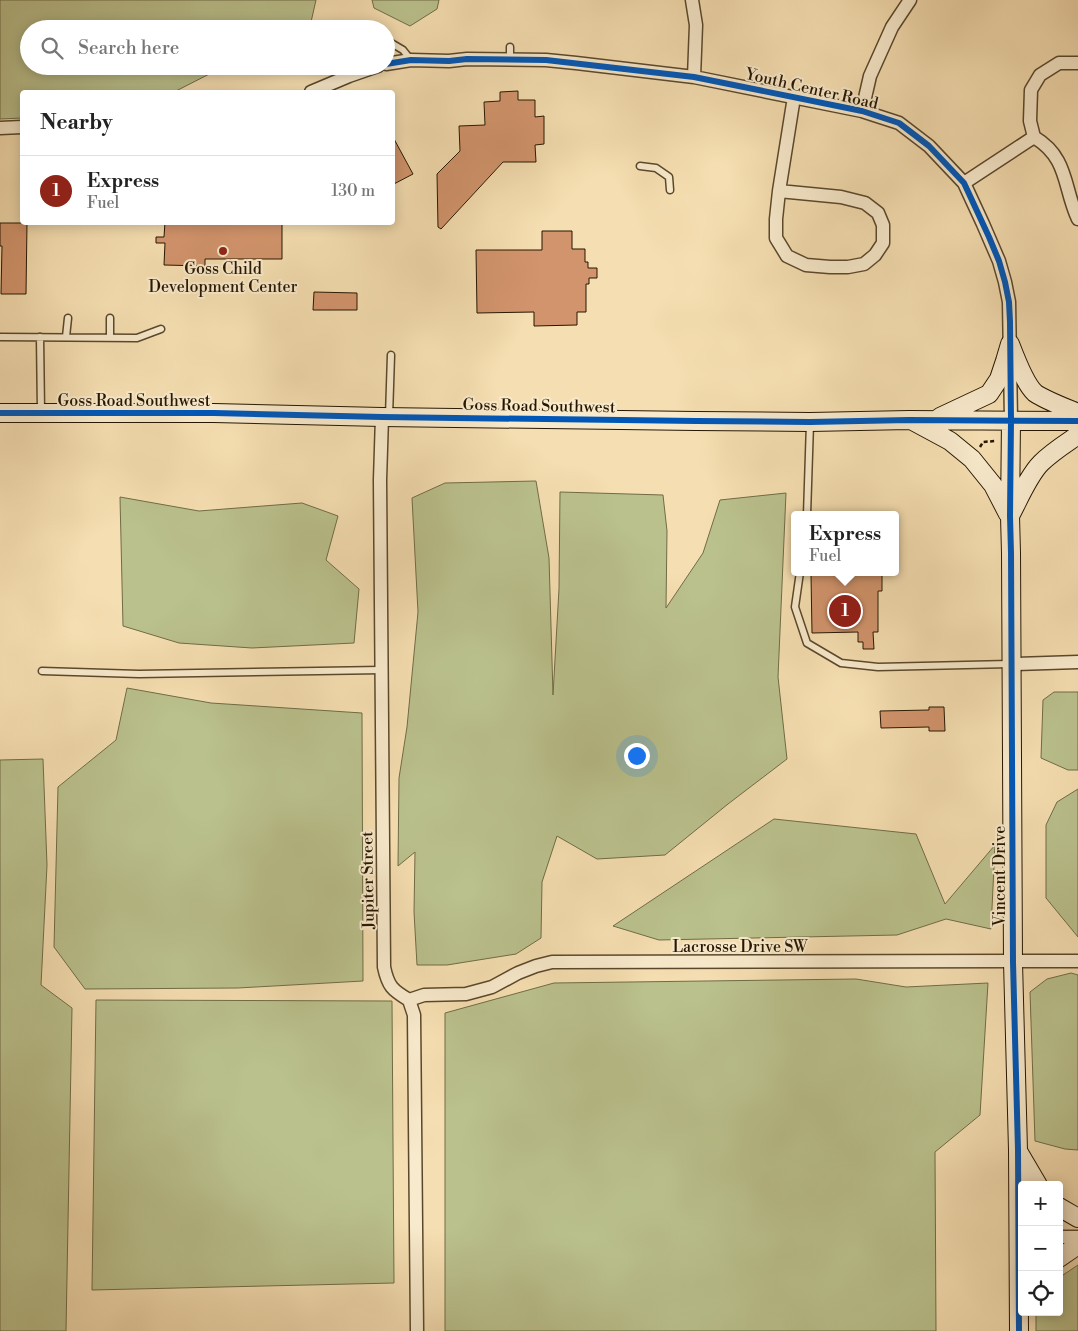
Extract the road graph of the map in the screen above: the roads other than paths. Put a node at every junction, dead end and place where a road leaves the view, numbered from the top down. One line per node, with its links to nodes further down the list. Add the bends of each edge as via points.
1 (692, 0): 10 (street, via 696,25)
2 (910, 0): 13 (street, via 892,27 870,76)
3 (395, 45): 5 (lane)
4 (510, 47): 6 (lane)
5 (411, 60): 6 (street, Youth Center Road, via 449,61 466,56); 7 (street, Youth Center Road)
6 (510, 60): 10 (street, Youth Center Road, via 546,60)
7 (395, 63)
8 (1078, 63): 16 (street, via 1059,63 1040,75 1031,90 1030,121)
9 (352, 75): 11 (street)
10 (694, 77): 12 (street, Youth Center Road)
11 (316, 90)
12 (794, 97): 13 (street, Youth Center Road); 20 (street)
13 (862, 111): 18 (street, Youth Center Road, via 899,123 929,146)
14 (20, 127): 15 (street)
15 (0, 128)
16 (1034, 137): 18 (street); 21 (street, via 1046,144 1054,155 1064,174)
17 (640, 166): 19 (lane, via 656,168 669,177)
18 (964, 183): 29 (street, Youth Center Road, via 1005,282)
19 (670, 190)
20 (779, 191): 20 (street, via 776,238 787,256 806,265 848,267 864,264 883,243 883,225 878,213 866,203 841,197)
21 (1078, 219)
22 (68, 318): 27 (lane)
23 (110, 318): 28 (lane)
24 (161, 329): 28 (lane, via 137,338)
25 (0, 337): 26 (lane)
26 (40, 337): 27 (lane); 32 (lane)
27 (66, 337): 28 (lane)
28 (110, 338)
29 (1010, 344): 33 (street, via 1021,371 1035,392); 36 (street, via 989,394); 37 (street, Youth Center Road)
30 (391, 355): 34 (lane)
31 (0, 413): 32 (street, Goss Road Southwest)
32 (41, 413): 34 (street, Goss Road Southwest)
33 (1078, 414)
34 (386, 417): 39 (street, Goss Road Southwest); 46 (street, Jupiter Street, via 380,480)
35 (909, 420): 36 (street, Goss Road Southwest); 39 (street, Goss Road Southwest); 42 (street, via 950,441 972,459 993,485)
36 (934, 420): 37 (street, Goss Road Southwest)
37 (1011, 420): 38 (street, Goss Road Southwest); 42 (street, Vincent Drive)
38 (1078, 421)
39 (810, 422): 41 (lane)
40 (1078, 435): 42 (street, via 1039,465)
41 (807, 511)
42 (1010, 516): 45 (street, Vincent Drive)
43 (799, 576): 45 (lane, via 795,607 807,643 841,663 878,668)
44 (1078, 662): 45 (street)
45 (1012, 664): 49 (street, Vincent Drive)
46 (382, 670): 47 (lane, via 139,674); 50 (street, Jupiter Street, via 384,967 395,992)
47 (42, 671)
48 (1078, 961): 49 (street, Lacrosse Drive SW)
49 (1013, 962): 50 (street, Lacrosse Drive SW, via 552,962 518,973 492,987 466,994 424,995); 51 (street, Vincent Drive)
50 (409, 1000): 62 (street, via 414,1015)
51 (1018, 1150): 52 (street); 55 (street, Vincent Drive)
52 (1036, 1181)
53 (1063, 1209): 54 (street)
54 (1078, 1218)
55 (1020, 1226)
56 (1078, 1236): 57 (street)
57 (1063, 1237)
58 (1078, 1245): 59 (street)
59 (1063, 1255)
60 (1020, 1271): 61 (street, Vincent Drive)
61 (1021, 1323)
62 (417, 1331)

